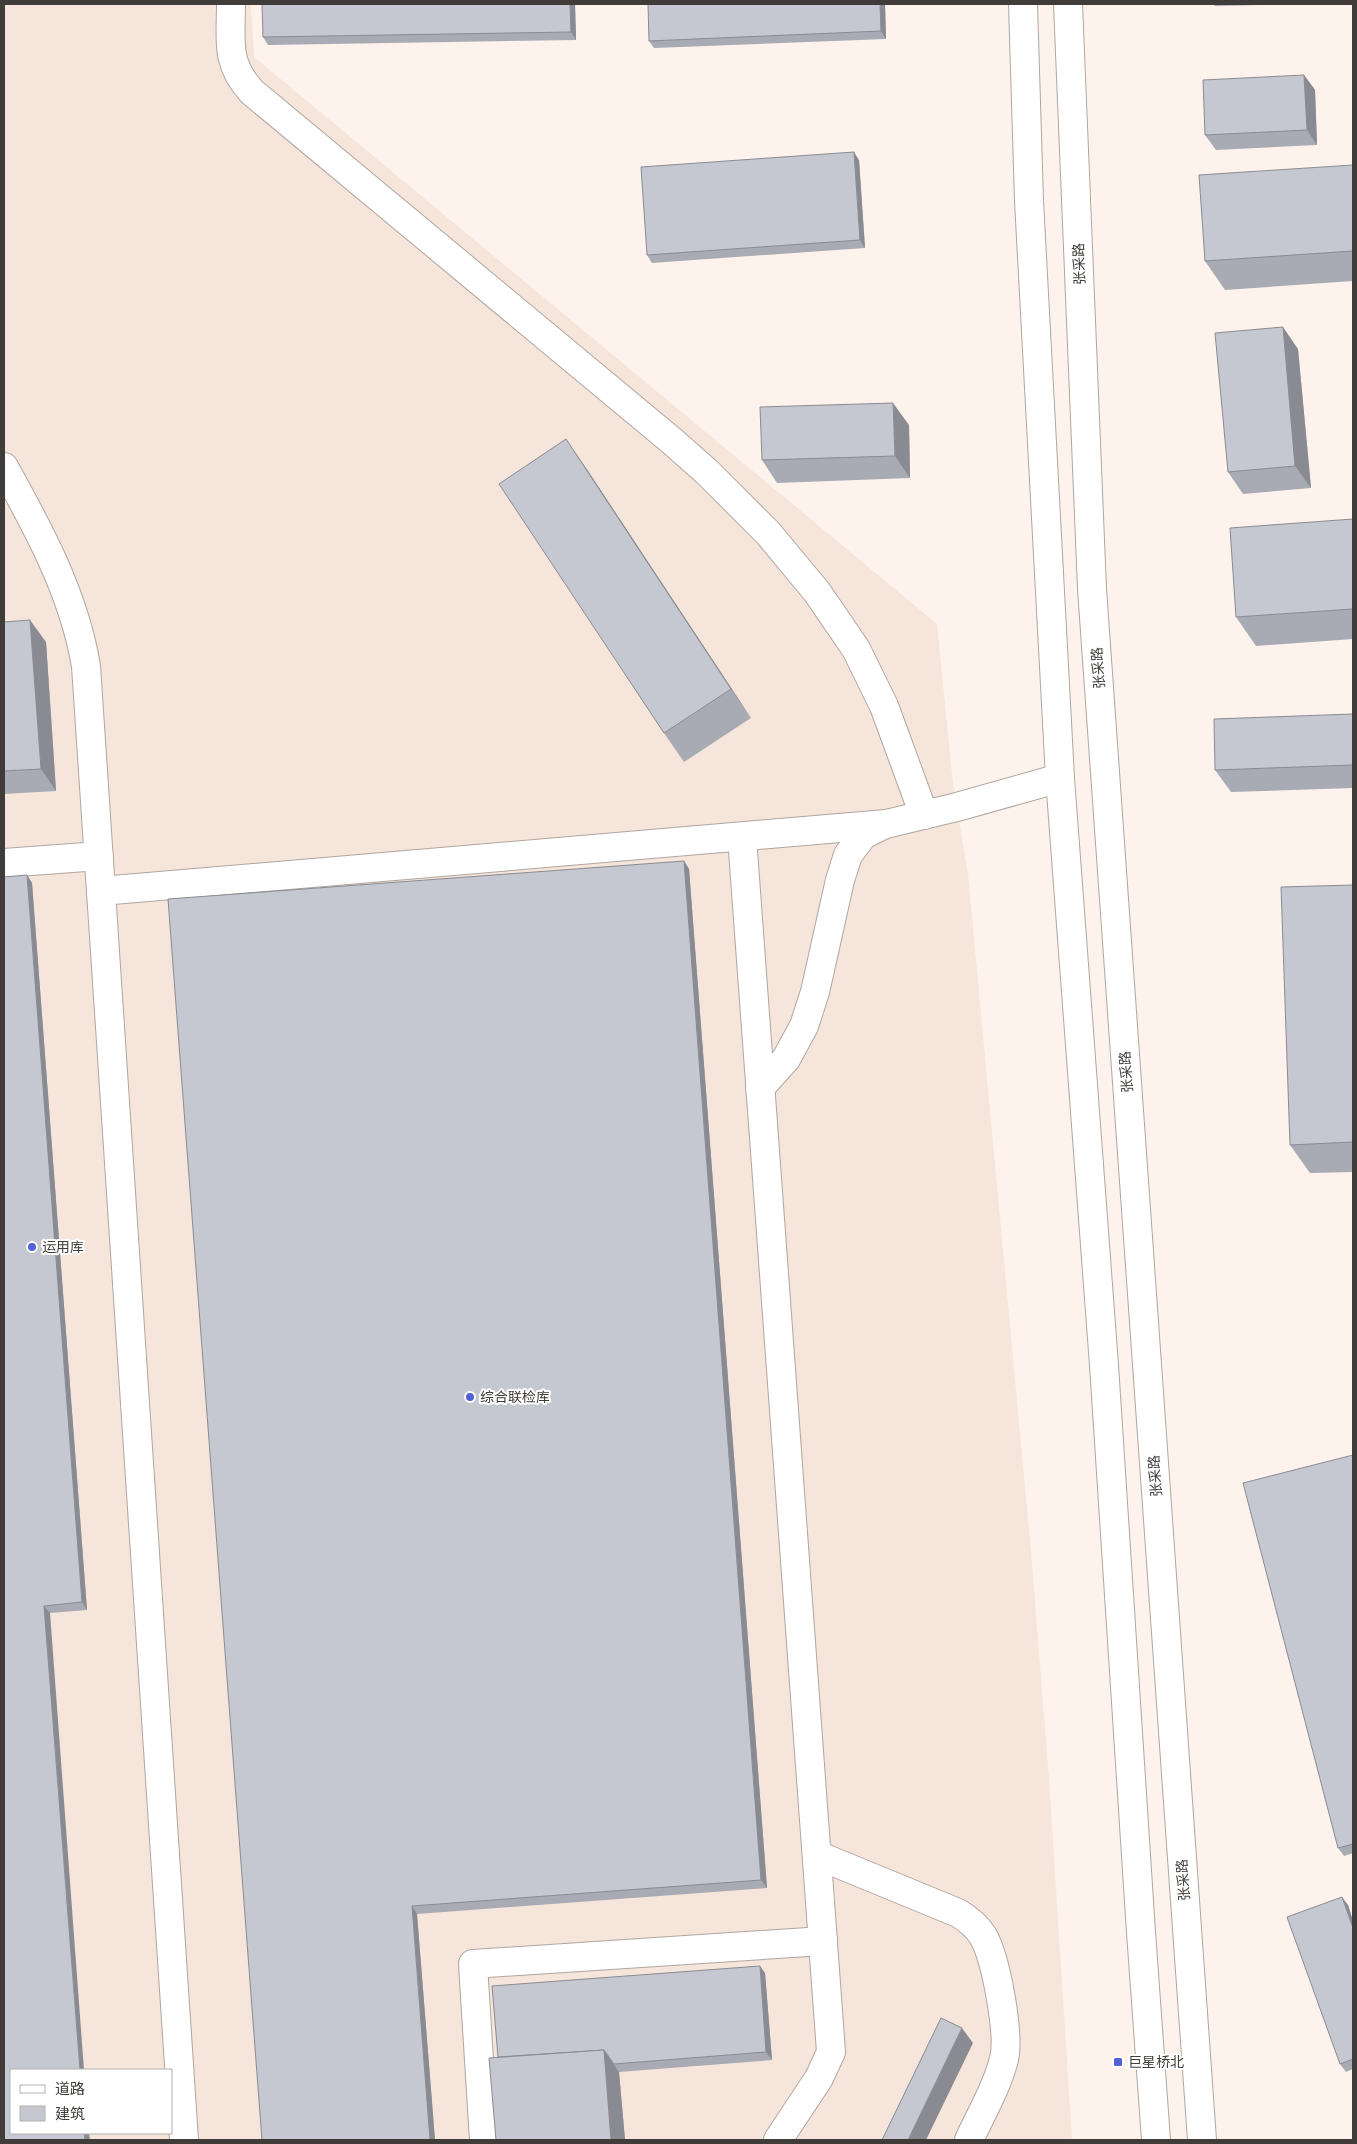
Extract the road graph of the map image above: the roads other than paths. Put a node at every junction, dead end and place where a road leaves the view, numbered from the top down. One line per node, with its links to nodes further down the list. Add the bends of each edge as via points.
1 (231, 4): 6 (main road, via 232,59 235,70 252,92 679,447 739,503 794,563 838,621 871,678)
2 (1023, 4): 5 (main road, via 1029,201)
3 (1068, 4): 20 (main road, 张采路, via 1092,589)
4 (4, 467): 9 (main road, via 35,523 63,585 82,641)
5 (1060, 778): 6 (main road); 19 (main road)
6 (924, 815): 7 (main road)
7 (886, 824): 8 (main road); 12 (main road, via 863,836 848,855 810,1010 786,1060)
8 (742, 837): 11 (main road); 13 (main road)
9 (99, 856): 10 (main road); 11 (main road)
10 (4, 863)
11 (101, 891): 15 (main road)
12 (760, 1088)
13 (817, 1855): 14 (main road); 18 (main road, via 958,1913 975,1925 985,1938 1004,2012 1006,2048 996,2081)
14 (823, 1940): 16 (main road, via 473,1964); 17 (main road, via 831,2052 819,2078)
15 (184, 2140)
16 (484, 2140)
17 (778, 2140)
18 (969, 2140)
19 (1156, 2140)
20 (1202, 2140)

